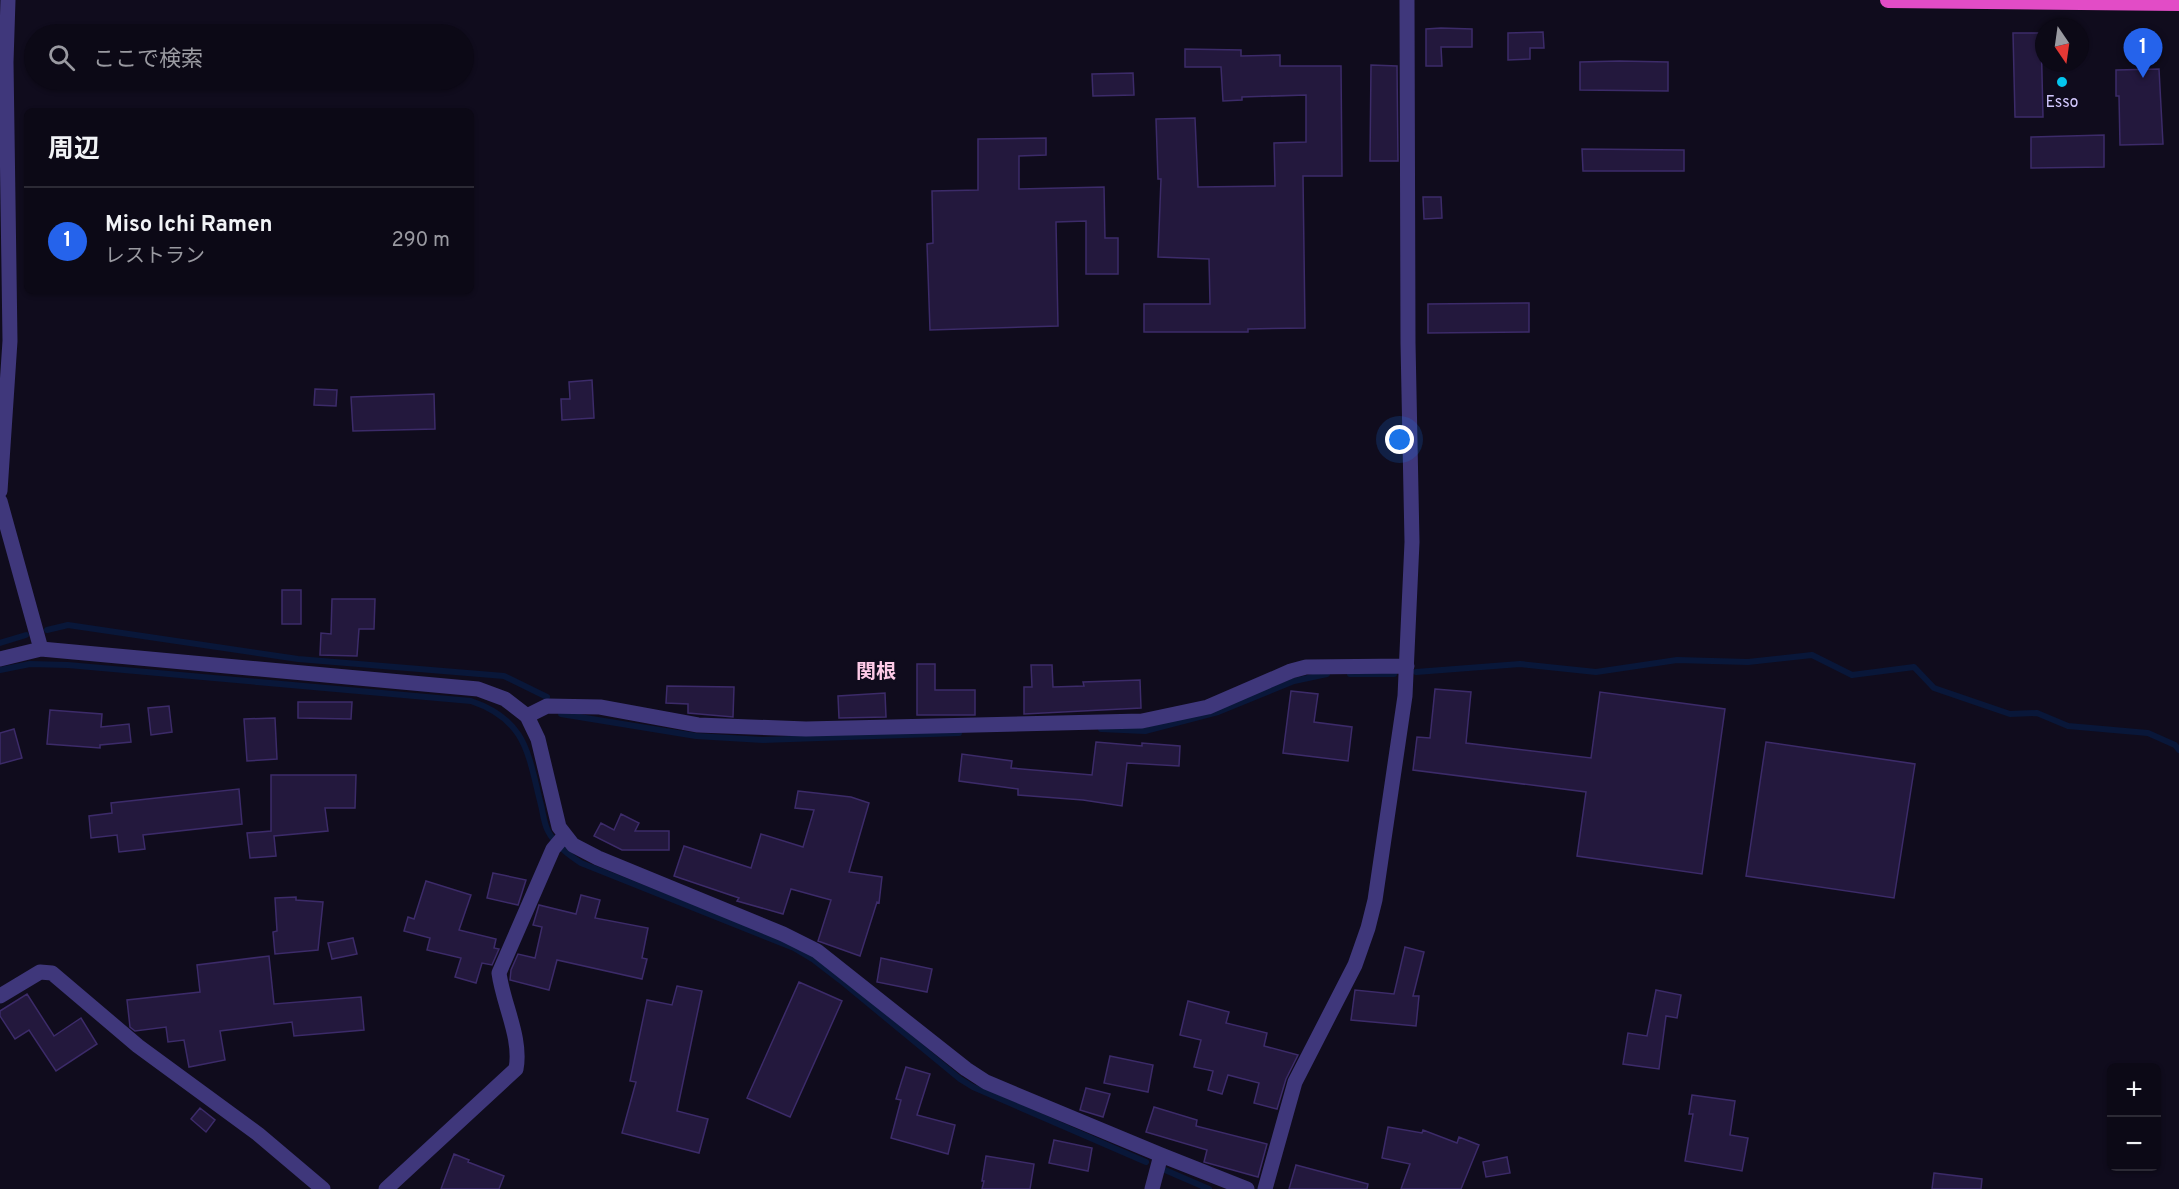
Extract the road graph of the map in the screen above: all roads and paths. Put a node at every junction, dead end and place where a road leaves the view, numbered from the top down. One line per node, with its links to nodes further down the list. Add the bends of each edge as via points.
1 (8, 0): 5 (street)
2 (1407, 0): 10 (street, via 1412,542)
3 (1887, 0): 4 (highway)
4 (2179, 3)
5 (5, 341): 6 (street)
6 (0, 490)
7 (0, 501): 8 (street)
8 (41, 649): 9 (street); 11 (street, via 478,689 505,699)
9 (0, 659)
10 (1407, 666): 11 (street, via 1306,667 1208,707 1142,721 806,729 698,725 600,707 547,705); 19 (street, via 1368,928 1355,965 1295,1082)
11 (527, 716): 12 (street, via 538,739)
12 (559, 841): 14 (street, via 817,951 986,1082); 16 (street, via 499,973 518,1052 516,1070)
13 (0, 996): 15 (street, via 40,972 52,973 138,1046 258,1134)
14 (1161, 1155): 17 (street); 18 (street)
15 (323, 1189)
16 (386, 1189)
17 (1152, 1189)
18 (1247, 1189)
19 (1265, 1189)

